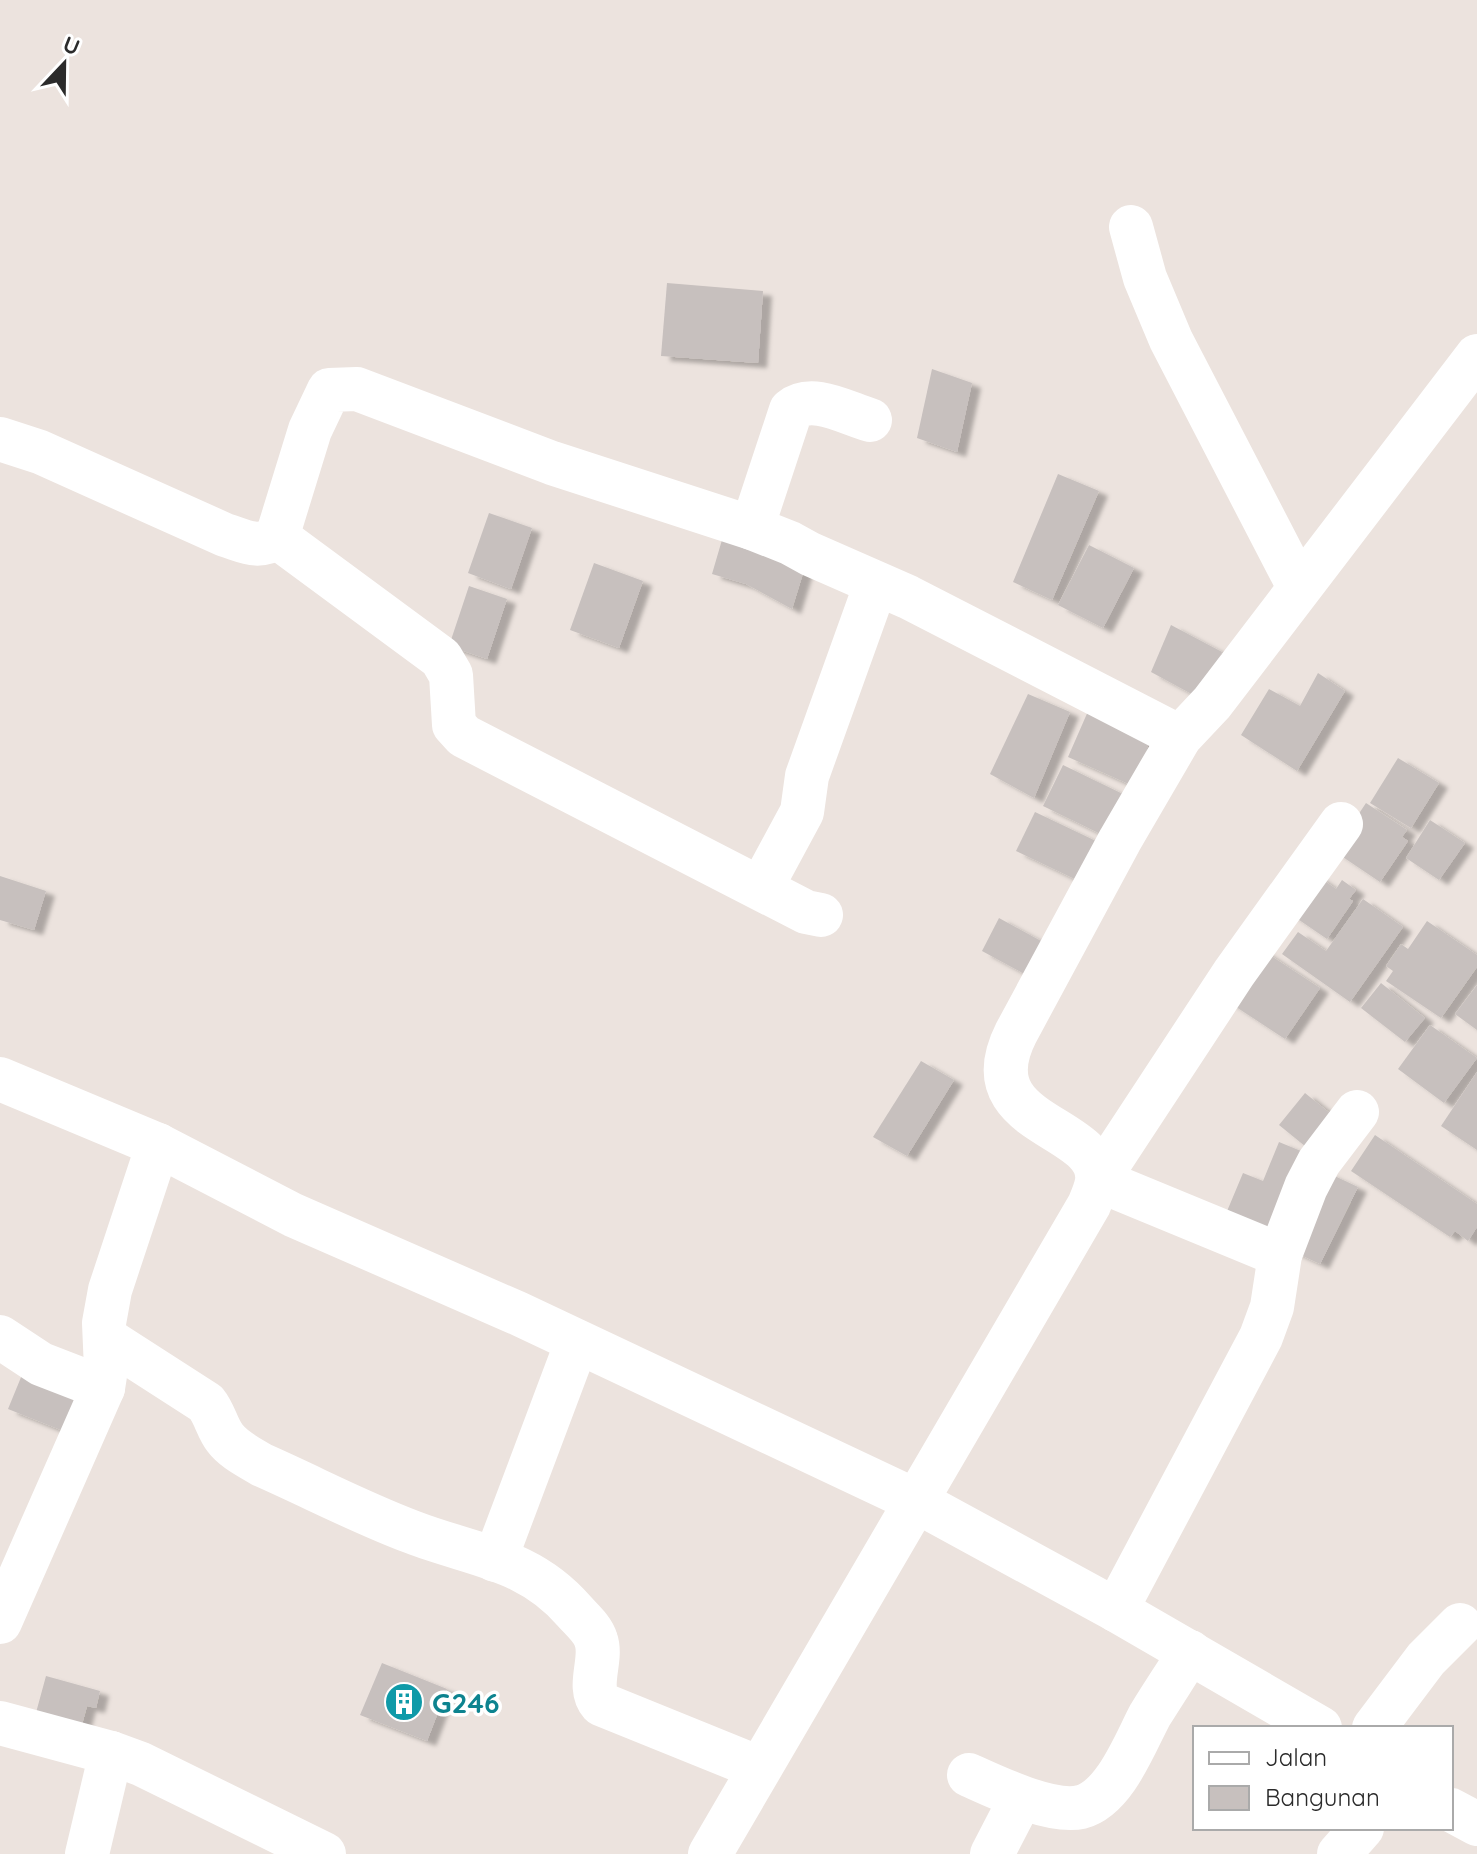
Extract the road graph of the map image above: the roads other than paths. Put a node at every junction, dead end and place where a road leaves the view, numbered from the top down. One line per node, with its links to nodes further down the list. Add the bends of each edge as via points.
1 (1131, 227): 8 (street, via 1171,340)
2 (1477, 356): 8 (street)
3 (870, 420): 5 (street, via 813,402 800,402 791,410)
4 (0, 439): 6 (street, via 225,535 257,546)
5 (752, 528): 6 (street, via 552,463 357,389 329,390 310,430); 7 (street)
6 (277, 537): 11 (street, via 441,658 451,675 454,725 464,736)
7 (876, 584): 9 (street); 11 (street, via 807,776 802,812)
8 (1299, 587): 9 (street)
9 (1180, 737): 16 (street, via 1007,1051 1008,1087 1022,1106 1093,1161)
10 (1341, 824): 16 (street, via 1234,973)
11 (761, 888): 12 (street)
12 (821, 915)
13 (0, 1079): 15 (street)
14 (1357, 1112): 17 (street, via 1319,1162)
15 (158, 1145): 19 (street, via 110,1290); 20 (street, via 293,1215)
16 (1098, 1180): 17 (street); 22 (street, via 1089,1205)
17 (1280, 1255): 24 (street, via 1261,1337)
18 (0, 1337): 21 (street, via 41,1364)
19 (105, 1338): 21 (street); 23 (street, via 206,1403 223,1437 262,1465 412,1532)
20 (577, 1342): 22 (street); 23 (street)
21 (103, 1388): 25 (street)
22 (916, 1501): 24 (street); 32 (street)
23 (495, 1560): 32 (street, via 548,1584 595,1636 594,1689 601,1704)
24 (1116, 1610): 27 (street)
25 (0, 1622)
26 (1460, 1625): 30 (street, via 1426,1659)
27 (1190, 1652): 29 (street); 34 (street, via 1117,1777 1097,1800 1079,1807)
28 (0, 1723): 31 (street)
29 (1317, 1726)
30 (1376, 1726)
31 (111, 1753): 38 (street); 39 (street)
32 (759, 1768): 40 (street)
33 (969, 1775): 34 (street)
34 (1021, 1798): 41 (street)
35 (1453, 1811): 36 (street)
36 (1477, 1824)
37 (1360, 1830): 42 (street)
38 (87, 1854)
39 (324, 1854)
40 (710, 1854)
41 (992, 1854)
42 (1339, 1854)

